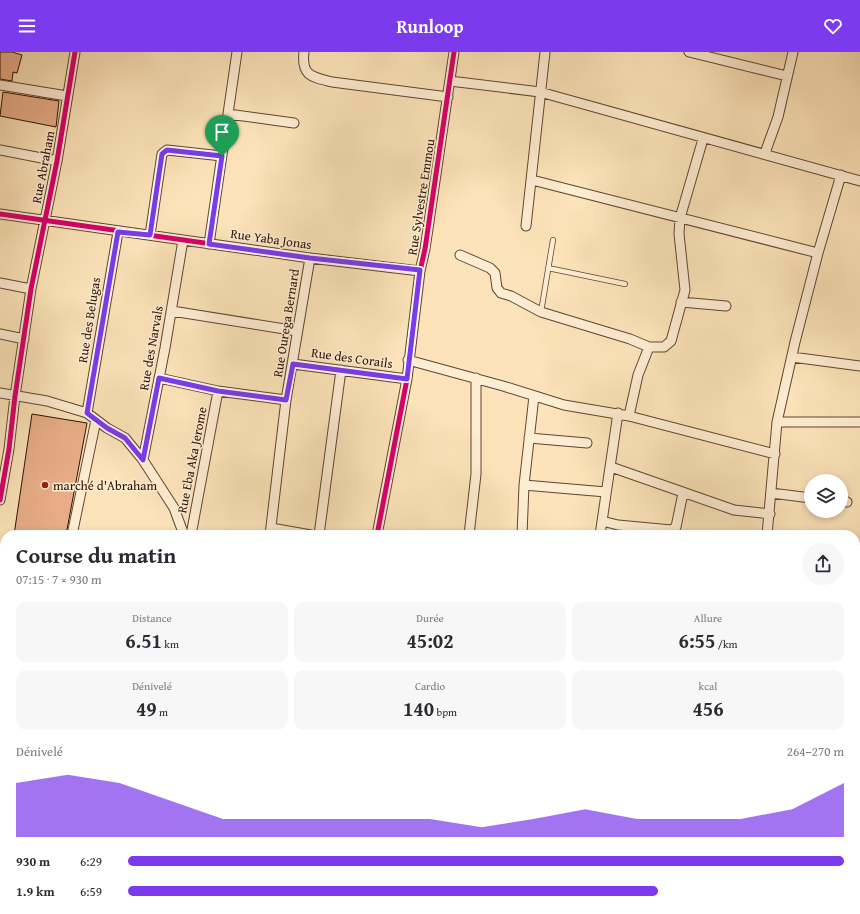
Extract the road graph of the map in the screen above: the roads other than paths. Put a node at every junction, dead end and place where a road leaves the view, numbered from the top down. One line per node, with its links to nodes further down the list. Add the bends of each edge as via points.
1 (75, 52): 12 (street, Rue Abraham)
2 (237, 52): 14 (street)
3 (304, 52): 13 (street, via 303,67 316,78)
4 (454, 52): 9 (street, Rue Sylvestre Emmou)
5 (545, 52): 11 (street)
6 (689, 52): 8 (street)
7 (793, 52): 8 (street)
8 (787, 76): 18 (street)
9 (450, 81): 11 (street); 13 (street, Rue Sylvestre Emmou)
10 (0, 85): 12 (street)
11 (540, 92): 16 (street); 22 (street)
12 (68, 96): 20 (street, Rue Abraham)
13 (448, 97): 37 (street, Rue Sylvestre Emmou)
14 (228, 114): 15 (street); 19 (street)
15 (294, 123)
16 (703, 138): 18 (street); 25 (street)
17 (0, 150): 20 (street)
18 (765, 153): 21 (street)
19 (222, 156): 29 (street, via 167,150 162,154); 32 (street)
20 (57, 161): 26 (street, Rue Abraham)
21 (841, 175): 23 (street); 33 (street)
22 (532, 180): 25 (street); 27 (street, via 528,193)
23 (860, 181)
24 (0, 214): 26 (street, Rue Yaba Jonas)
25 (680, 218): 33 (street); 41 (street, via 679,234 685,281)
26 (44, 220): 28 (street, Rue Yaba Jonas); 40 (street, Rue Abraham)
27 (526, 226)
28 (118, 232): 29 (street, Rue Yaba Jonas); 62 (street, Rue des Belugas)
29 (150, 235): 30 (street, Rue Yaba Jonas)
30 (183, 240): 32 (street, Rue Yaba Jonas); 43 (street, Rue des Narvals)
31 (553, 240): 36 (lane)
32 (209, 244): 35 (street, Rue Yaba Jonas)
33 (818, 253): 49 (street)
34 (460, 255): 44 (street, via 490,268 495,273 498,292)
35 (310, 258): 37 (street, Rue Yaba Jonas); 45 (street, Rue Ourega Bernard)
36 (548, 268): 39 (lane); 44 (lane)
37 (420, 270): 50 (street, Rue Sylvestre Emmou)
38 (0, 283): 40 (street)
39 (625, 284)
40 (31, 288): 47 (street, Rue Abraham)
41 (681, 302): 42 (street); 48 (street, via 671,341 664,347)
42 (726, 306)
43 (172, 311): 45 (street); 54 (street, Rue des Narvals)
44 (541, 312): 48 (street)
45 (297, 330): 51 (street, Rue Ourega Bernard)
46 (0, 334): 47 (street)
47 (24, 339): 59 (street, Rue Abraham)
48 (649, 347): 64 (street, via 638,374)
49 (792, 357): 52 (street); 66 (street)
50 (408, 360): 55 (street); 56 (street, Rue Sylvestre Emmou)
51 (293, 364): 53 (street, Rue des Corails); 61 (street, Rue Ourega Bernard)
52 (860, 366)
53 (341, 370): 56 (street, Rue des Corails); 86 (street)
54 (159, 378): 57 (street); 72 (street, Rue des Narvals)
55 (476, 378): 60 (street); 88 (street, via 476,474)
56 (407, 379): 87 (street, Rue Sylvestre Emmou)
57 (218, 391): 61 (street); 84 (street, Rue Eba Aka Jerome)
58 (0, 393): 59 (street)
59 (15, 396): 62 (street, via 47,401); 70 (street, Rue Abraham)
60 (534, 396): 63 (street, via 564,405); 68 (street)
61 (286, 400): 85 (street, Rue Ourega Bernard)
62 (87, 413): 65 (street)
63 (618, 413): 64 (street); 73 (street)
64 (629, 416): 71 (street)
65 (96, 420): 72 (street, via 125,438); 82 (street)
66 (777, 422): 67 (street); 71 (street)
67 (860, 422)
68 (529, 438): 69 (street); 74 (street)
69 (587, 443)
70 (5, 448): 79 (street, Rue Abraham)
71 (775, 454): 77 (street)
72 (143, 460): 83 (street, via 174,508)
73 (611, 467): 75 (street); 76 (street)
74 (524, 485): 75 (street); 89 (street)
75 (606, 492): 81 (street)
76 (683, 493): 80 (street, via 734,510); 81 (street, via 676,527 671,530)
77 (771, 493): 78 (street); 80 (street)
78 (804, 497)
79 (0, 500)
80 (770, 514): 91 (street)
81 (602, 521): 90 (street)
82 (73, 530)
83 (182, 530)
84 (192, 530)
85 (270, 530)
86 (320, 530)
87 (378, 530)
88 (470, 530)
89 (522, 530)
90 (601, 530)
91 (768, 530)

